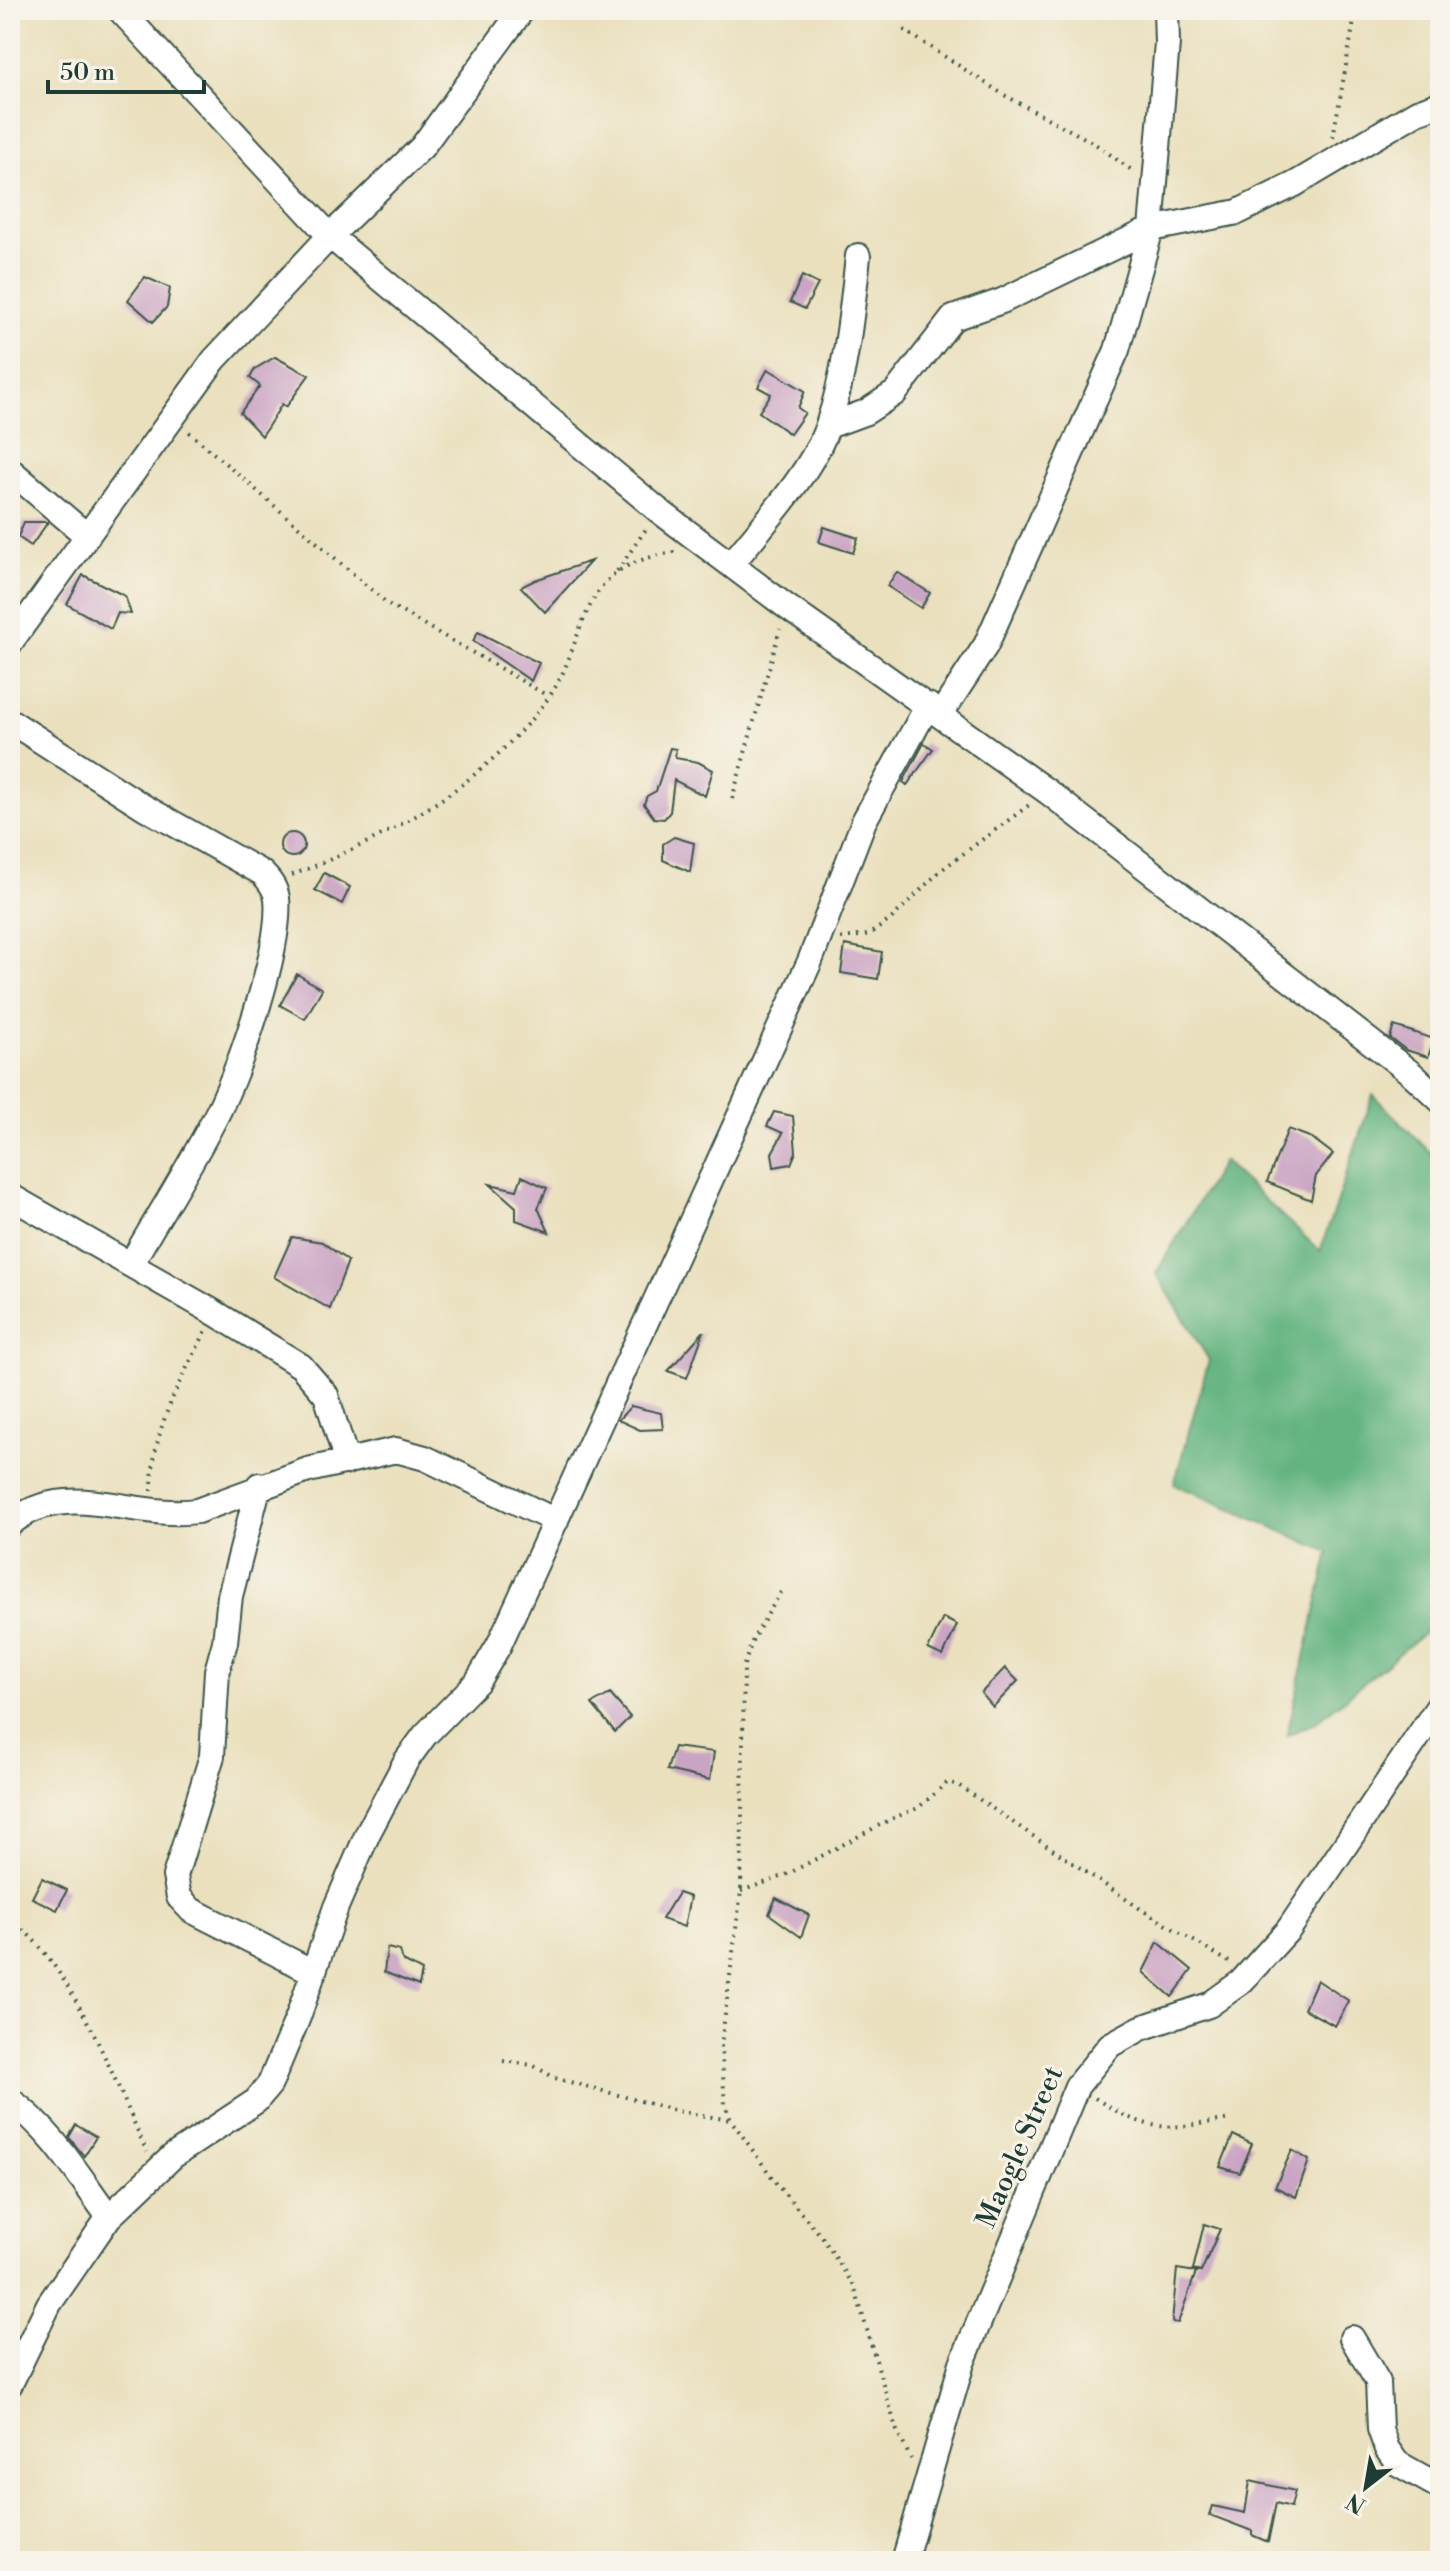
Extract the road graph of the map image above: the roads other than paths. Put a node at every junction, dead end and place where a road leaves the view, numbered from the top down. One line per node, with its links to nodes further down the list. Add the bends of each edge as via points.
1 (120, 10): 6 (street)
2 (522, 10): 6 (street, via 422,147)
3 (1166, 10): 5 (street)
4 (1440, 104): 5 (street, via 1238,212)
5 (1151, 229): 8 (street, via 1002,301 953,318 895,393 866,412); 13 (street, via 1137,287 1095,404 986,645)
6 (330, 236): 10 (street, via 214,360); 11 (street)
7 (858, 256): 8 (street)
8 (828, 426): 11 (street, via 812,457)
9 (10, 470): 10 (street)
10 (87, 536): 12 (street)
11 (731, 565): 13 (street)
12 (10, 643)
13 (934, 710): 15 (street, via 1048,792); 20 (street, via 864,821 818,939)
14 (10, 721): 17 (street, via 144,807 262,873 277,896 276,931 220,1109)
15 (1440, 1100)
16 (10, 1196): 17 (street)
17 (131, 1264): 18 (street, via 301,1366 326,1395)
18 (347, 1462): 19 (street); 20 (street, via 396,1450 425,1458)
19 (259, 1485): 21 (street, via 197,1511 69,1501 25,1511); 23 (street, via 230,1596 217,1671 212,1756 175,1876 179,1897 191,1910)
20 (556, 1521): 23 (street, via 477,1682 406,1761 357,1858)
21 (10, 1524)
22 (1440, 1704): 29 (street, Maogle Street, via 1289,1929 1249,1973 1209,2005 1141,2028 1110,2045 1077,2086 962,2363)
23 (313, 1972): 25 (street, via 270,2084 256,2101 173,2156)
24 (10, 2100): 25 (street, via 61,2147)
25 (109, 2217): 27 (street, via 49,2304)
26 (1352, 2338): 28 (street, via 1378,2382 1380,2429 1387,2449 1397,2463)
27 (13, 2372)
28 (1440, 2487)
29 (904, 2561)

